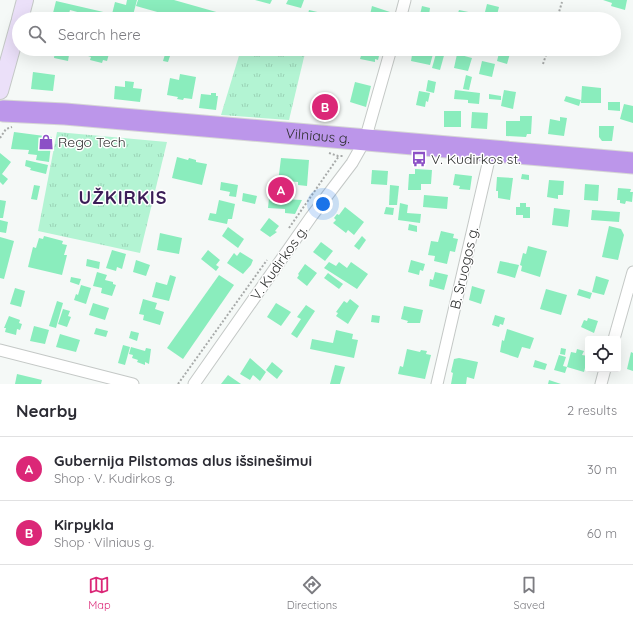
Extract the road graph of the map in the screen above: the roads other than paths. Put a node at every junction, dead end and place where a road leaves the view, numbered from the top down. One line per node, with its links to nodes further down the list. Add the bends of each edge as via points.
1 (25, 0): 3 (main road)
2 (405, 0): 4 (street)
3 (22, 12)
4 (402, 12)
5 (12, 48): 7 (main road)
6 (389, 56): 9 (street, V. Kudirkos g.)
7 (0, 91)
8 (1, 110): 9 (highway, Vilniaus g.)
9 (365, 140): 10 (highway, Vilniaus g.); 17 (street, V. Kudirkos g., via 352,163)
10 (491, 151): 11 (highway, Vilniaus g.); 18 (street, B. Sruogos g.)
11 (633, 164)
12 (633, 272): 13 (street)
13 (615, 336)
14 (0, 350): 16 (street)
15 (604, 372): 19 (street)
16 (133, 384)
17 (194, 384)
18 (437, 384)
19 (601, 384)

